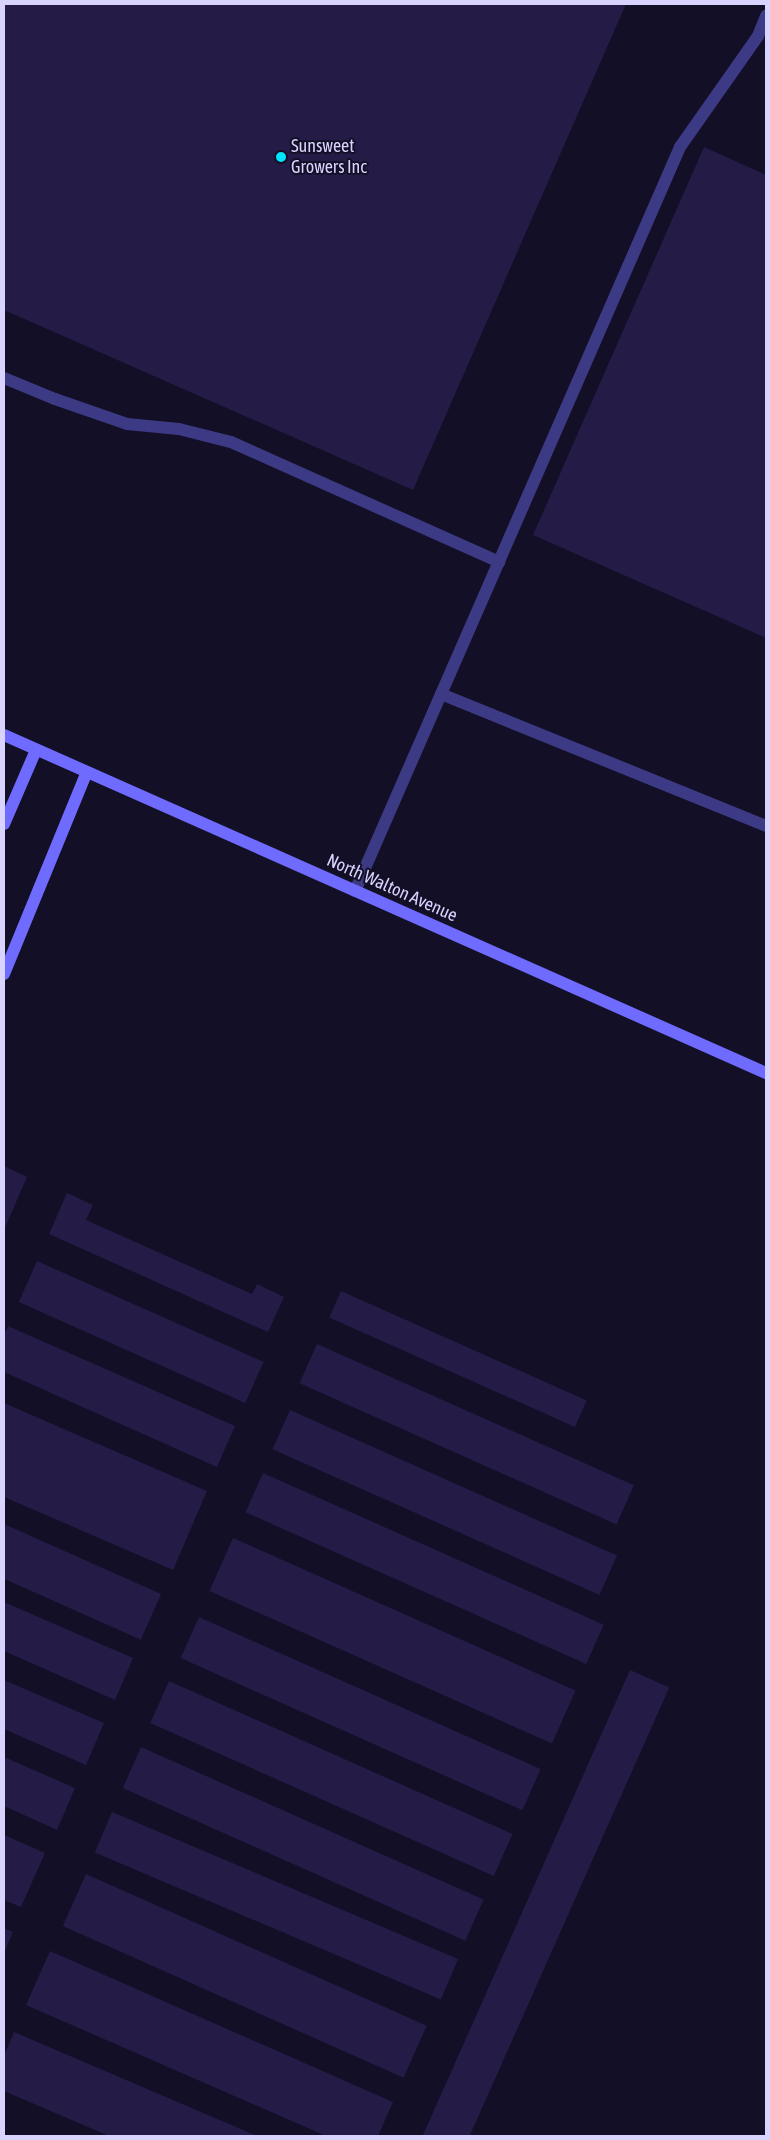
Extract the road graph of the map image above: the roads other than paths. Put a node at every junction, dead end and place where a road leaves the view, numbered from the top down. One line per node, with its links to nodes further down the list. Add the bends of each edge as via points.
1 (766, 16): 3 (lane, via 758,36 680,147)
2 (4, 378): 3 (lane, via 127,424 179,429 231,442)
3 (499, 562): 4 (lane)
4 (441, 694): 9 (lane); 10 (lane)
5 (4, 735): 6 (main road, North Walton Avenue)
6 (36, 750): 7 (main road, North Walton Avenue); 8 (main road)
7 (87, 772): 10 (main road, North Walton Avenue); 11 (main road)
8 (4, 824)
9 (766, 826)
10 (355, 891): 12 (main road, North Walton Avenue)
11 (4, 974)
12 (766, 1073)

